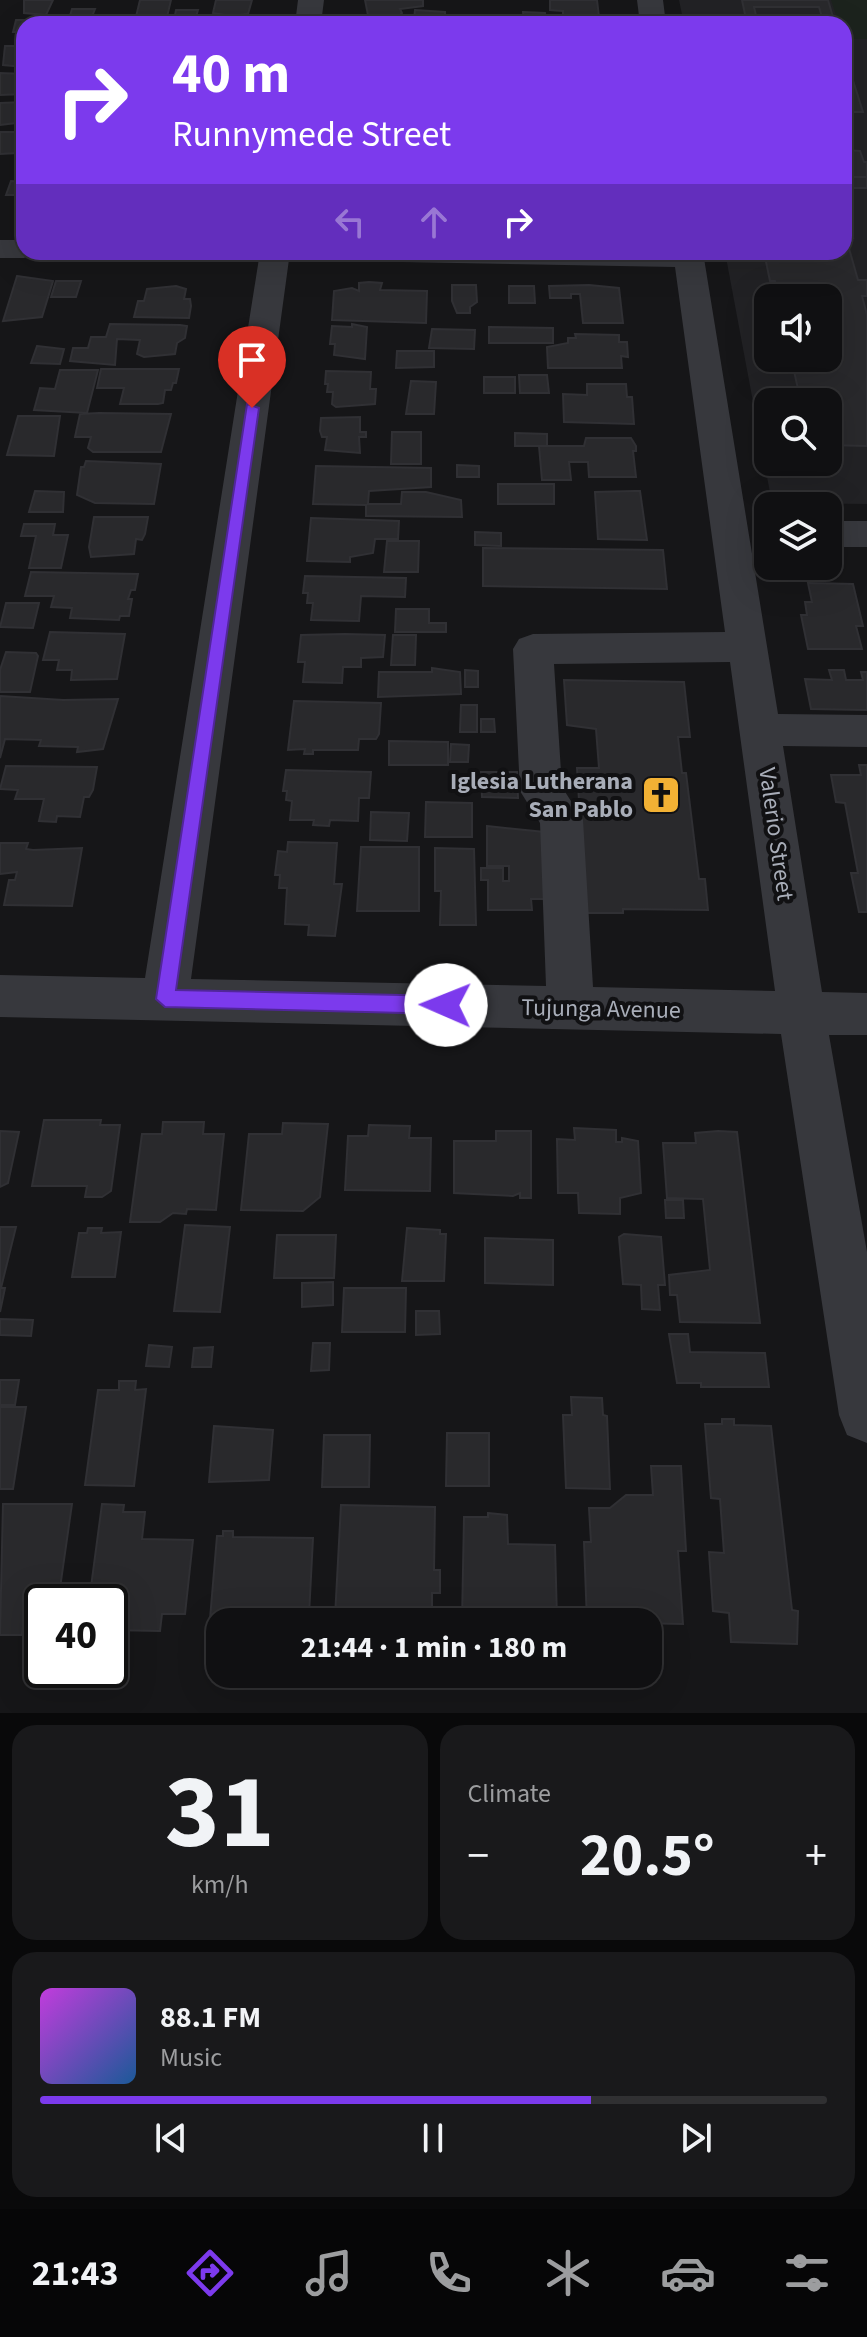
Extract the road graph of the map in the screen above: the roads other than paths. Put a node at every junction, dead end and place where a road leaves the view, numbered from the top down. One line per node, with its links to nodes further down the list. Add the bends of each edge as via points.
1 (274, 260): 10 (street)
2 (690, 260): 3 (street, Valerio Street)
3 (750, 533): 6 (street, Valerio Street)
4 (842, 534): 5 (street)
5 (867, 534)
6 (749, 647): 7 (street, Valerio Street); 11 (street, via 533,649 541,791 561,820)
7 (760, 730): 8 (street); 12 (street, Valerio Street)
8 (867, 731)
9 (0, 996): 10 (street, Tujunga Avenue)
10 (165, 999): 11 (street, Tujunga Avenue)
11 (571, 1008): 12 (street, Tujunga Avenue)
12 (802, 1013): 13 (street, Tujunga Avenue); 14 (street, Valerio Street)
13 (867, 1014)
14 (867, 1415)

